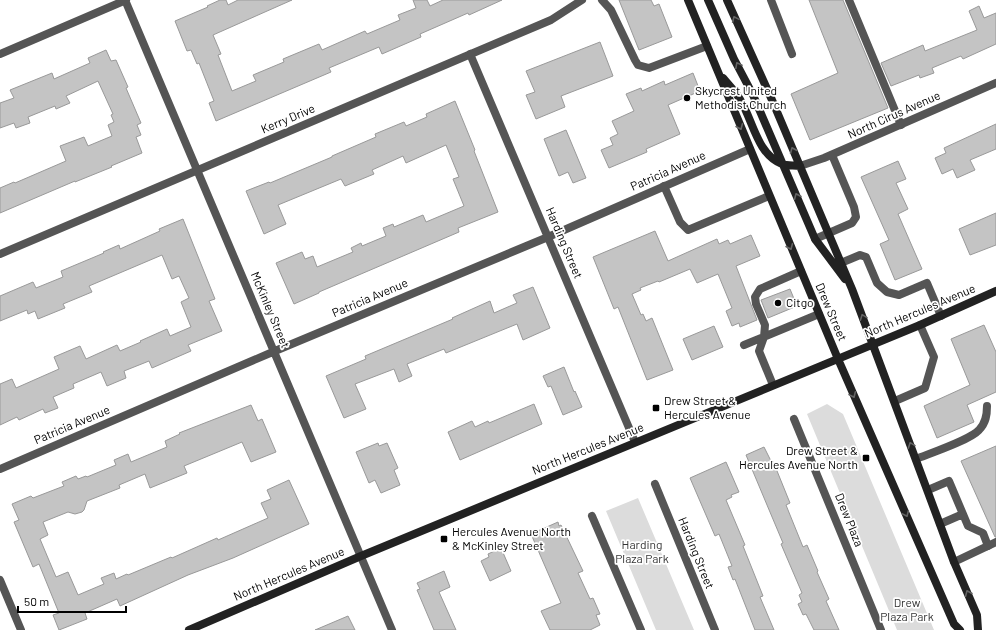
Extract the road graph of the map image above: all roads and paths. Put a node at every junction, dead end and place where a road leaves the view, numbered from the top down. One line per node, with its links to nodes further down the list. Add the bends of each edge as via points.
1 (126, 0): 10 (street); 20 (street, McKinley Street)
2 (582, 0): 11 (street, Kerry Drive, via 551,20)
3 (602, 0): 9 (street, via 611,10 638,65 649,68)
4 (688, 0): 9 (main road, Drew Street)
5 (708, 0): 18 (main road, Drew Street, one-way to 5)
6 (726, 0): 19 (main road, Drew Street, one-way to 6)
7 (771, 0): 12 (street)
8 (849, 0): 15 (street)
9 (707, 46): 13 (main road, Drew Street)
10 (0, 54)
11 (470, 54): 20 (street, Kerry Drive); 24 (street, Harding Street)
12 (792, 54)
13 (717, 69): 16 (main road, Drew Street, one-way to 16); 18 (main road, via 742,101 762,146 774,160)
14 (996, 83): 15 (street, North Cirus Avenue)
15 (901, 125): 17 (street, North Cirus Avenue)
16 (750, 149): 21 (street, Patricia Avenue); 22 (main road, Drew Street)
17 (832, 155): 19 (street, North Cirus Avenue); 23 (street, via 856,217 852,223)
18 (783, 164): 19 (main road); 25 (main road, Drew Street, one-way to 18)
19 (800, 166): 23 (main road, Drew Street)
20 (198, 170): 26 (street, Kerry Drive); 36 (street, McKinley Street)
21 (664, 186): 22 (street, via 680,222 688,230); 24 (street, Patricia Avenue)
22 (769, 196): 28 (main road, Drew Street, one-way to 28)
23 (829, 234): 25 (street); 27 (main road, Drew Street)
24 (548, 236): 36 (street, Patricia Avenue); 42 (street, Harding Street)
25 (815, 239): 27 (main road, Drew Street)
26 (0, 254)
27 (838, 264): 31 (street, via 860,255 866,257 876,283 887,292 899,295 927,282); 35 (main road, Drew Street, one-way to 27, via 852,289)
28 (800, 271): 30 (main road, Drew Street); 33 (street, via 760,289 755,297 765,325)
29 (996, 291): 31 (main road, North Hercules Avenue)
30 (819, 314): 33 (street); 37 (main road, Drew Street)
31 (941, 316): 32 (main road, North Hercules Avenue)
32 (920, 325): 35 (main road, North Hercules Avenue); 39 (street, via 934,357 925,388)
33 (764, 337): 34 (street); 38 (street, via 759,351)
34 (744, 345)
35 (873, 345): 37 (main road, North Hercules Avenue); 39 (main road, Drew Street)
36 (275, 351): 44 (street, Patricia Avenue); 51 (street, McKinley Street)
37 (838, 359): 38 (main road, North Hercules Avenue); 60 (main road, Drew Street, one-way to 60, via 954,624)
38 (773, 385): 42 (main road, North Hercules Avenue)
39 (895, 401): 43 (main road, Drew Street, one-way to 39)
40 (987, 406): 43 (street, via 986,419 978,431)
41 (794, 419): 59 (street, Drew Plaza)
42 (635, 442): 51 (main road, North Hercules Avenue)
43 (916, 459): 46 (main road, Drew Street)
44 (0, 469)
45 (655, 484): 58 (street, Harding Street)
46 (928, 490): 47 (street, via 949,481); 49 (main road, Drew Street)
47 (963, 514): 49 (street); 50 (street, via 968,526 983,533)
48 (592, 516): 57 (street)
49 (940, 524): 52 (main road, Drew Street)
50 (992, 544): 52 (street)
51 (361, 556): 55 (main road, North Hercules Avenue); 56 (street, McKinley Street)
52 (954, 562): 61 (main road, Drew Street, one-way to 52, via 977,615)
53 (0, 580): 54 (street)
54 (21, 630)
55 (189, 630)
56 (392, 630)
57 (641, 630)
58 (715, 630)
59 (881, 630)
60 (960, 630)
61 (978, 630)

